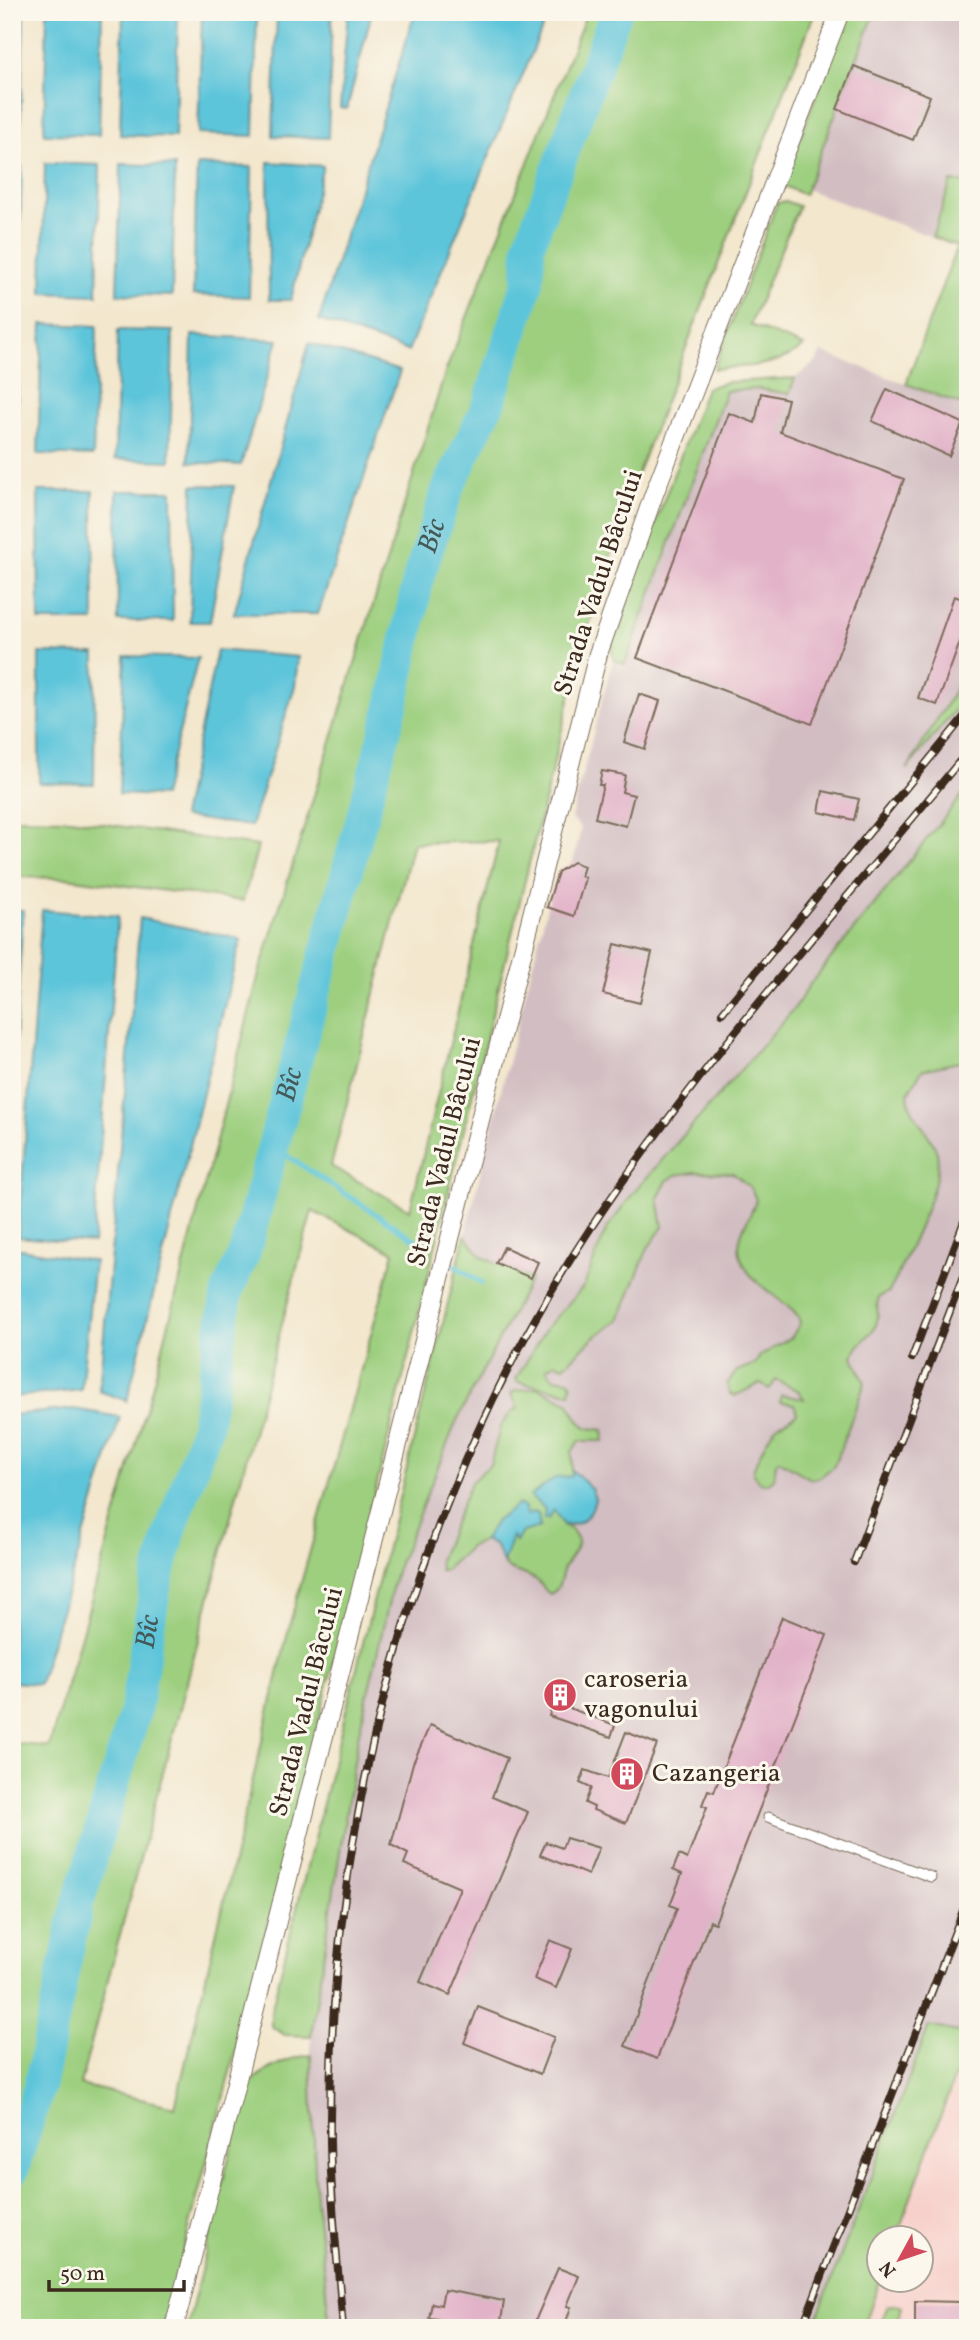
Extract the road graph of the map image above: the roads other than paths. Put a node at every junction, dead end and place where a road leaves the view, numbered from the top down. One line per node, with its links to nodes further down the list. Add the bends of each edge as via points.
1 (840, 12): 4 (street, Strada Vadul Bâcului, via 654,494 598,654)
2 (768, 1817): 3 (lane)
3 (932, 1877)
4 (174, 2328)

